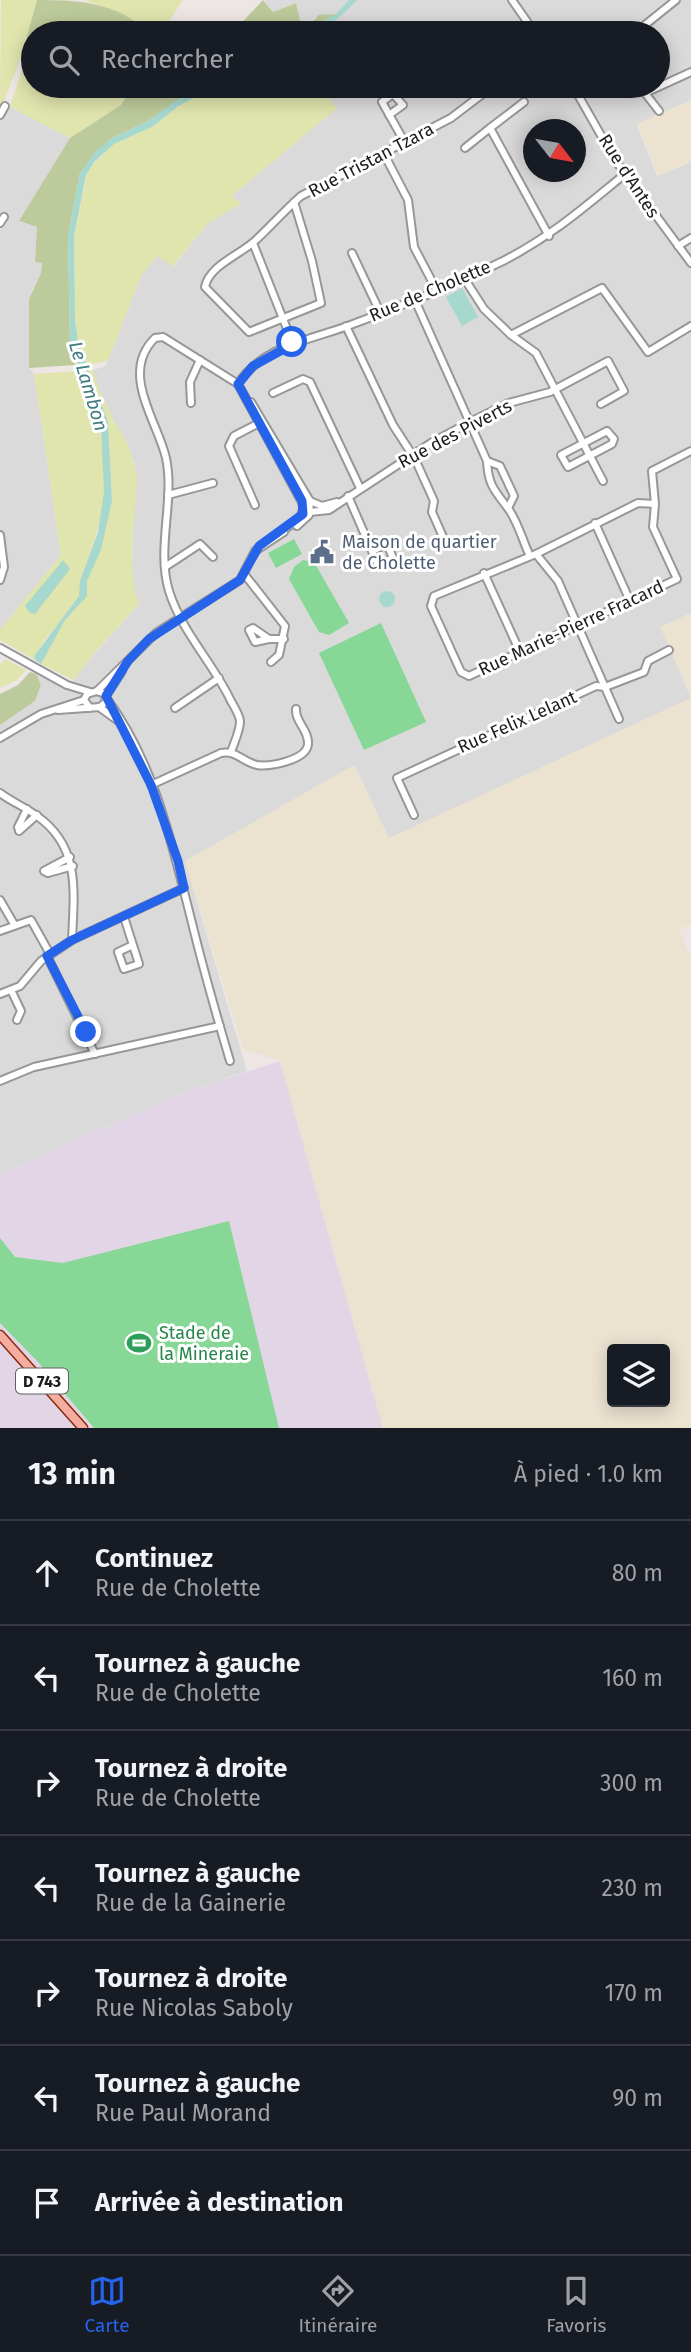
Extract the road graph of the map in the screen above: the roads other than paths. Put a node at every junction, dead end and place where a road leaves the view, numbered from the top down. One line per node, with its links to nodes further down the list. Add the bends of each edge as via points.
1 (512, 0): 4 (street)
2 (676, 0): 3 (street)
3 (666, 3): 5 (street)
4 (527, 21)
5 (647, 21)
6 (691, 72): 7 (street)
7 (670, 82)
8 (477, 98): 17 (street, Rue Tristan Tzara, via 451,118)
9 (580, 98): 20 (street, Rue d'Antes)
10 (649, 98): 13 (street)
11 (524, 102): 16 (street)
12 (5, 106): 14 (street)
13 (659, 111)
14 (0, 115)
15 (389, 115): 17 (street)
16 (490, 128): 18 (street); 22 (street)
17 (404, 141): 19 (street, Rue Tristan Tzara)
18 (465, 148)
19 (383, 152): 21 (street, Rue Tristan Tzara); 29 (street, via 408,200 414,247)
20 (625, 174): 22 (street, Rue de Cholette); 25 (street, Rue d'Antes)
21 (294, 202): 24 (street, Rue Tristan Tzara); 32 (street, via 322,299 318,307)
22 (549, 236): 28 (street, Rue de Cholette)
23 (691, 238): 25 (street)
24 (253, 243): 32 (street); 32 (street, Rue Tristan Tzara, via 224,262 205,287 249,332)
25 (678, 246): 27 (street, Rue d'Antes)
26 (352, 253): 31 (street)
27 (691, 263)
28 (464, 278): 29 (street, Rue de Cholette); 35 (street, via 478,302)
29 (436, 289): 30 (street, Rue de Cholette)
30 (414, 298): 31 (street, Rue de Cholette); 44 (street)
31 (380, 312): 33 (street, Rue de Cholette)
32 (282, 318): 36 (street)
33 (346, 326): 36 (street, Rue de Cholette); 48 (street)
34 (691, 326): 35 (street, via 648,352 602,288)
35 (511, 335): 39 (street, via 536,353)
36 (293, 344): 38 (street, Rue de Cholette, via 253,366)
37 (200, 360): 38 (street); 42 (street, via 190,382); 54 (street, via 159,336 151,341 145,356 142,394 164,449)
38 (238, 384): 41 (street)
39 (555, 389): 43 (street, Rue des Piverts, via 608,361 624,391); 44 (street, Rue des Piverts, via 509,403); 46 (street)
40 (273, 393): 53 (street, via 303,379 310,382)
41 (245, 395): 45 (street); 58 (street)
42 (191, 403)
43 (601, 404)
44 (470, 422): 48 (street, Rue des Piverts); 50 (street)
45 (259, 423): 57 (street, via 234,436 229,446); 58 (street)
46 (582, 444): 49 (street); 49 (street, via 561,455 568,467); 49 (street, via 607,431 611,434 612,444)
47 (691, 451): 56 (street, Rue Marie-Pierre Fracard, via 655,468)
48 (412, 455): 53 (street, Rue des Piverts); 62 (street, via 435,501 432,512)
49 (588, 456): 51 (street)
50 (487, 461): 59 (street, via 497,497); 59 (street, via 500,466 514,496)
51 (603, 481)
52 (213, 483): 54 (street)
53 (360, 488): 55 (street, Rue des Piverts)
54 (168, 495): 66 (street)
55 (348, 496): 58 (street, Rue des Piverts); 63 (street)
56 (655, 504): 60 (street, Rue Marie-Pierre Fracard, via 638,503); 70 (street, Rue Marie-Pierre Fracard, via 653,527 677,579)
57 (255, 505)
58 (310, 507): 68 (street, via 255,551)
59 (508, 508): 64 (street)
60 (595, 523): 64 (street, Rue Marie-Pierre Fracard); 70 (street)
61 (0, 535): 69 (street, via 4,567)
62 (443, 537)
63 (372, 551)
64 (532, 554): 67 (street, Rue Marie-Pierre Fracard); 72 (street, via 558,582)
65 (213, 557): 66 (street, via 200,544)
66 (165, 567): 71 (street, via 167,586)
67 (484, 573): 77 (street); 77 (street, Rue Marie-Pierre Fracard, via 434,596 431,606 465,676)
68 (245, 575): 71 (street); 74 (street, via 285,626)
69 (0, 580)
70 (630, 601): 72 (street, Rue Marie-Pierre Fracard)
71 (180, 617): 78 (street); 80 (street)
72 (577, 625): 77 (street, Rue Marie-Pierre Fracard); 82 (street)
73 (269, 639): 74 (street)
74 (284, 639): 79 (street, via 278,658)
75 (0, 648): 81 (street)
76 (669, 650): 82 (street, Rue Felix Lelant, via 648,661 645,672)
77 (520, 652)
78 (128, 661): 83 (street); 84 (street)
79 (271, 662)
80 (219, 678): 88 (street); 94 (street, via 239,719)
81 (67, 685): 83 (street); 85 (street)
82 (606, 687): 91 (street); 99 (street, Rue Felix Lelant, via 596,686 397,778)
83 (93, 692): 84 (street); 85 (street)
84 (106, 697): 86 (street); 92 (street)
85 (84, 700): 87 (street); 90 (street)
86 (99, 707): 87 (street); 92 (street)
87 (90, 708): 90 (street)
88 (175, 708)
89 (296, 709): 94 (street, via 308,741 301,756 259,765)
90 (58, 710): 93 (street, via 41,714)
91 (619, 719)
92 (119, 721): 95 (street)
93 (0, 738)
94 (231, 752): 95 (street)
95 (151, 785): 102 (street)
96 (0, 793): 97 (street)
97 (27, 809): 98 (street); 98 (street, via 19,831)
98 (37, 815): 100 (street, via 57,834)
99 (414, 815)
100 (70, 857): 101 (street); 101 (street, via 44,871)
101 (73, 866): 107 (street)
102 (184, 888): 104 (street); 113 (street)
103 (0, 900): 105 (street)
104 (124, 917): 107 (street); 108 (street)
105 (13, 925): 106 (street); 109 (street, via 28,919 34,922)
106 (0, 931)
107 (72, 940): 109 (street)
108 (133, 944)
109 (49, 955): 110 (street, via 24,983); 114 (street)
110 (11, 990): 111 (street); 112 (street, via 21,1011)
111 (0, 994)
112 (17, 1020)
113 (220, 1027): 114 (street); 115 (street)
114 (95, 1054): 116 (street, via 34,1067)
115 (230, 1061)
116 (0, 1081)
117 (0, 1335): 118 (main road, D 743)
118 (83, 1428)

